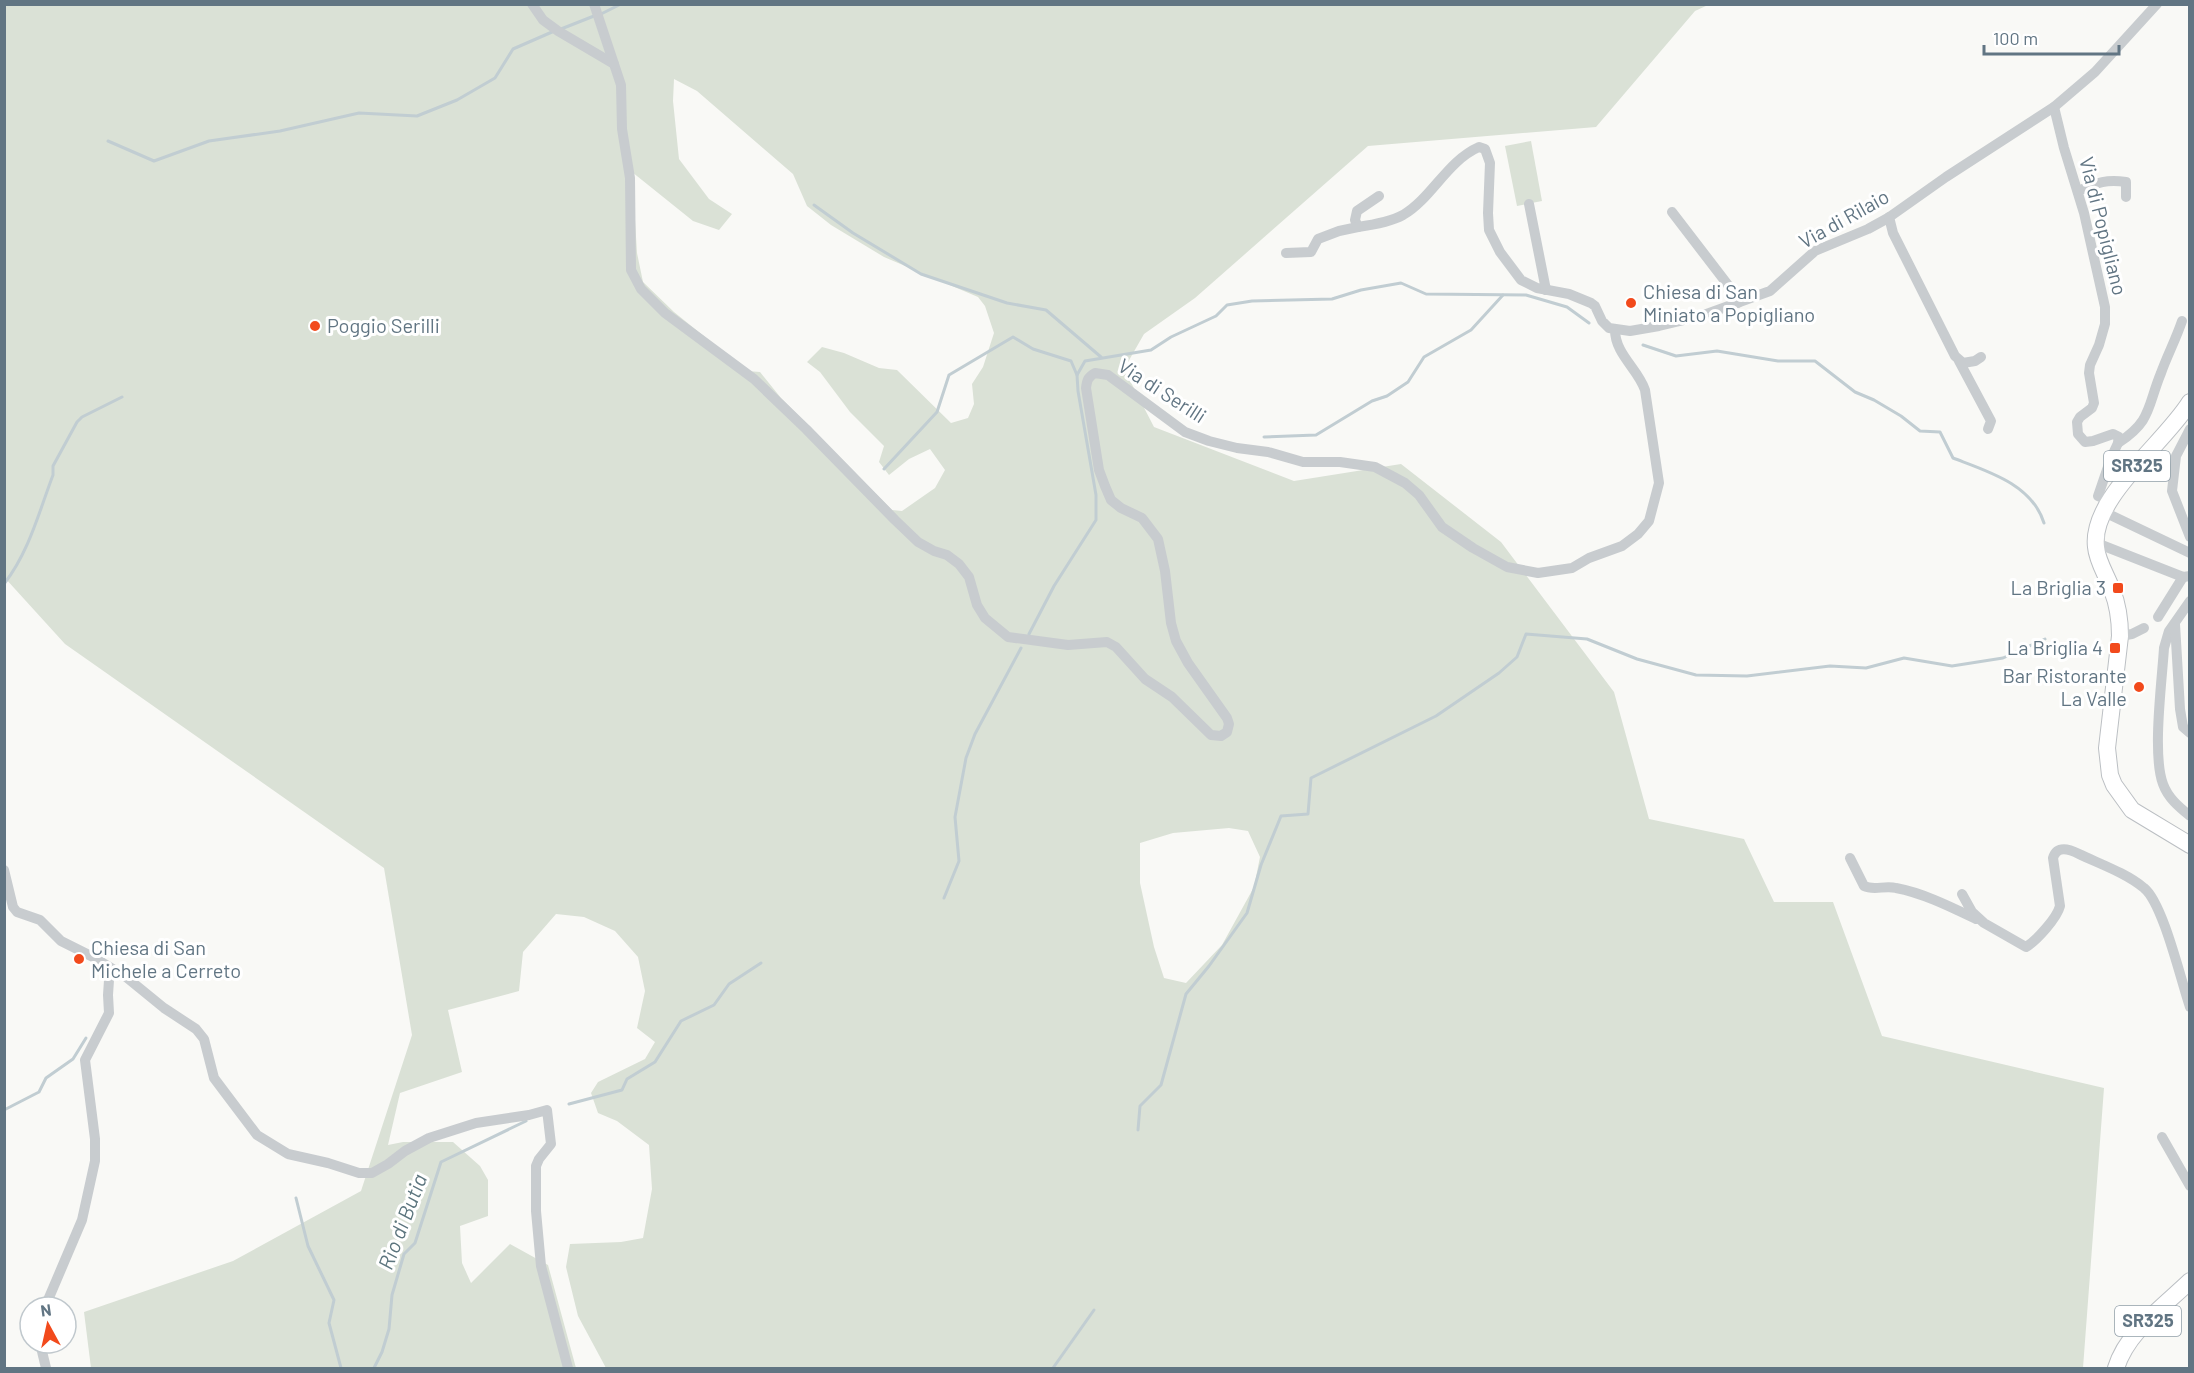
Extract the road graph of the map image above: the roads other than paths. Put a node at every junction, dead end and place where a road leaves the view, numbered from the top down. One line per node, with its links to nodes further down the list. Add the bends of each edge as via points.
1 (532, 4): 4 (street, via 556,30)
2 (2157, 4): 5 (street, Via di Rilaio, via 2095,72)
3 (596, 12): 4 (street)
4 (614, 64): 17 (street, Via di Serilli, via 621,85 622,129 630,178 631,270 641,289 665,313 754,379 918,542 959,564 969,577 985,618 1008,637 1068,645 1107,642 1211,735 1227,732 1227,718 1176,641 1158,539 1142,518 1111,500 1104,486 1087,380 1095,373 1108,375 1185,432 1199,438 1303,462 1375,467 1405,483 1442,527 1473,548 1507,567 1538,573 1572,568 1622,546 1649,521 1659,483 1645,390 1628,364)
5 (2054, 107): 6 (street, Via di Popigliano); 11 (street, Via di Rilaio)
6 (2078, 191): 8 (street, via 2103,180 2115,180 2126,182); 23 (street, Via di Popigliano, via 2106,315 2090,365 2094,403 2080,417 2077,428 2085,442 2116,434)
7 (1379, 196): 12 (street, via 1357,211)
8 (2126, 197)
9 (1529, 204): 14 (street)
10 (1672, 212): 15 (street)
11 (1889, 217): 15 (street, Via di Rilaio, via 1815,251 1770,291); 19 (street, via 1893,233)
12 (1358, 227): 13 (street, via 1318,239 1311,252); 14 (street, via 1402,215 1465,154 1479,147 1485,149 1490,163 1488,213 1493,240 1521,280)
13 (1286, 253)
14 (1546, 290): 17 (street, via 1591,303 1602,321)
15 (1738, 303): 17 (street, Via di Rilaio, via 1659,326)
16 (2182, 321): 23 (street, via 2150,409 2131,435)
17 (1615, 330)
18 (1982, 357): 19 (street, via 1968,363)
19 (1959, 361): 21 (street, via 1991,422)
20 (2190, 402): 24 (main road, SR325)
21 (1988, 429)
22 (2190, 429): 25 (street, via 2176,456 2172,491)
23 (2118, 443): 24 (street, via 2098,496)
24 (2105, 506): 26 (main road, SR325); 27 (street)
25 (2190, 537)
26 (2095, 539): 28 (street); 33 (main road, SR325, via 2098,558 2116,602)
27 (2190, 553)
28 (2186, 576): 30 (street)
29 (2187, 607): 32 (street)
30 (2158, 617)
31 (2144, 628): 33 (street)
32 (2173, 628): 34 (street, via 2180,709 2183,727); 35 (street, via 2164,648 2160,772 2168,794)
33 (2120, 636): 36 (main road, SR325, via 2107,748 2110,775 2132,810)
34 (2190, 732)
35 (2190, 816)
36 (2190, 845)
37 (1850, 858): 40 (street, via 1864,886 1898,888)
38 (4, 870): 41 (street, via 17,912 40,920 61,941)
39 (1962, 894): 40 (street)
40 (1984, 923): 42 (street, via 2026,947 2030,944 2059,911 2055,853 2060,849 2071,850 2150,893 2160,911)
41 (112, 970): 47 (street, via 109,1013 85,1060 95,1161 82,1220); 49 (street, via 196,1029 204,1039 214,1078 257,1135 288,1154 372,1173 429,1138 547,1110 551,1144 536,1166 536,1211 541,1266)
42 (2190, 1007)
43 (2162, 1137): 45 (street)
44 (2190, 1167): 45 (street)
45 (2187, 1182)
46 (2190, 1281): 48 (main road, SR325)
47 (50, 1295)
48 (2181, 1295): 50 (main road, SR325, via 2134,1335 2121,1352)
49 (568, 1368)
50 (2116, 1368)

